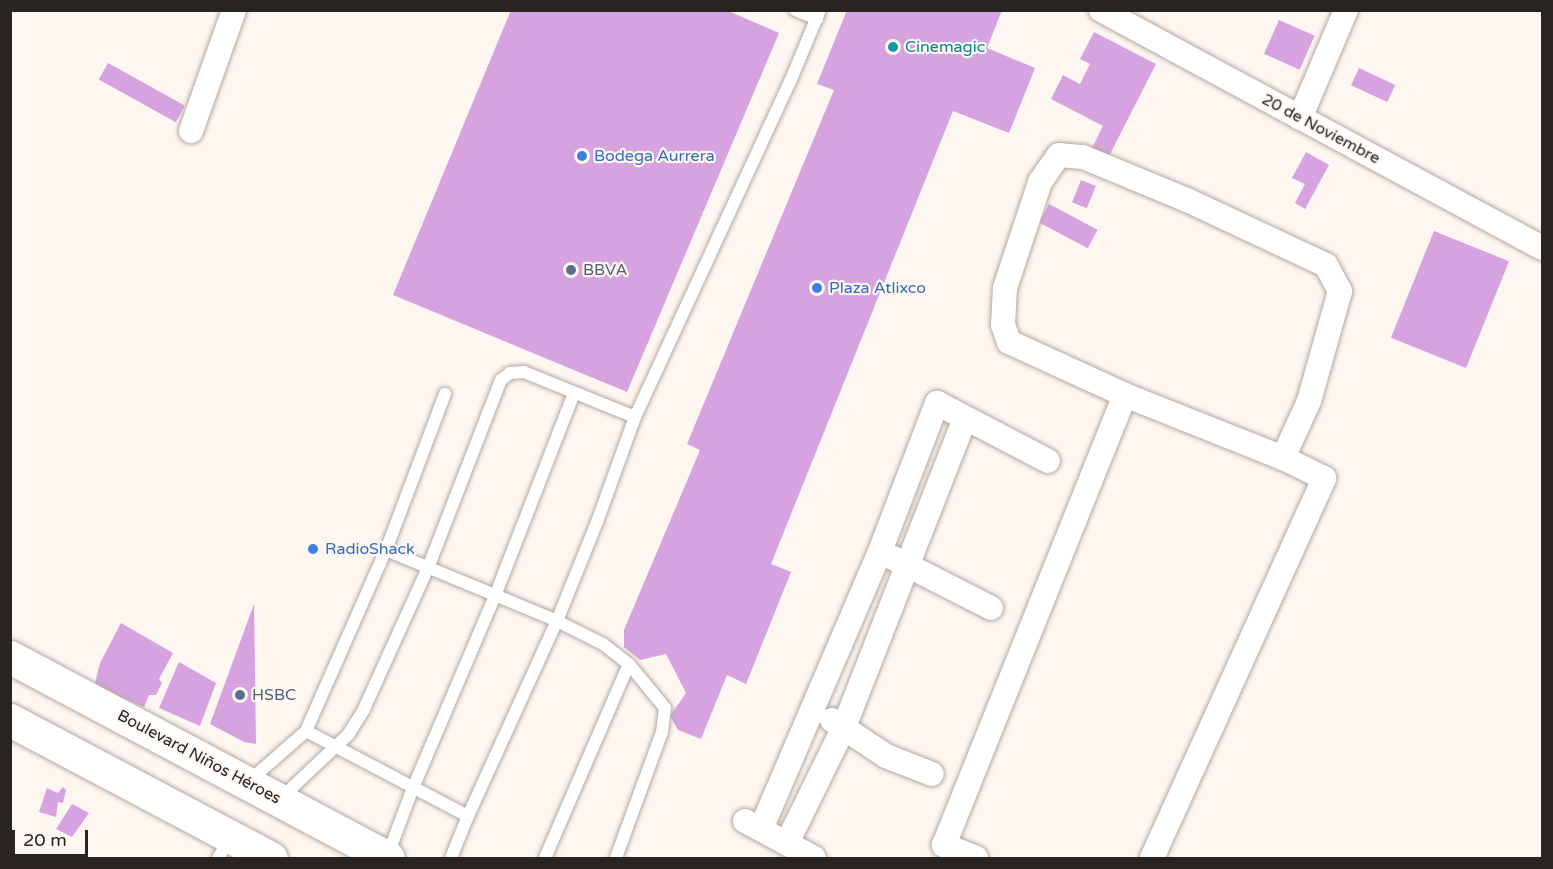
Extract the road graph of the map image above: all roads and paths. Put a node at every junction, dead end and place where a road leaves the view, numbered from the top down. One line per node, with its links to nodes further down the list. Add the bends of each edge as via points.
1 (234, 10): 7 (street)
2 (795, 10): 5 (lane)
3 (1101, 10): 6 (street, 20 de Noviembre)
4 (1346, 10): 6 (street)
5 (818, 15): 12 (lane)
6 (1300, 118): 8 (street, 20 de Noviembre)
7 (191, 131)
8 (1542, 248)
9 (574, 393): 12 (lane); 19 (lane, via 524,372 510,373 501,380); 20 (lane)
10 (445, 394): 16 (lane)
11 (1125, 395): 14 (street); 14 (street, via 1009,342 1003,325 1005,288 1023,229 1040,182 1059,155 1083,158 1187,200 1326,265 1340,291 1309,401); 43 (street, via 944,845)
12 (635, 417): 22 (lane)
13 (964, 419): 15 (street); 17 (street, via 937,403); 18 (street)
14 (1283, 458): 44 (street, via 1324,478)
15 (1048, 461)
16 (386, 550): 19 (lane); 28 (lane)
17 (879, 554): 18 (street); 25 (street)
18 (906, 563): 21 (street); 27 (street)
19 (428, 568): 20 (lane); 29 (lane, via 364,709)
20 (495, 596): 22 (lane); 32 (lane)
21 (991, 608)
22 (557, 621): 24 (lane, via 603,644); 34 (lane)
23 (10, 657): 31 (main road, Boulevard Niños Héroes)
24 (628, 664): 40 (lane); 41 (lane, via 665,708 662,732)
25 (814, 711): 27 (street); 35 (street, via 753,825)
26 (10, 720): 36 (main road)
27 (844, 727): 30 (street, via 886,756); 35 (street)
28 (306, 731): 29 (lane); 31 (lane)
29 (336, 747): 32 (lane); 33 (lane)
30 (932, 774)
31 (248, 782): 33 (main road, Boulevard Niños Héroes)
32 (413, 788): 34 (lane); 38 (lane)
33 (279, 800): 38 (main road, Boulevard Niños Héroes)
34 (468, 816): 39 (lane)
35 (787, 843): 42 (street)
36 (225, 848): 37 (main road)
37 (272, 858)
38 (387, 858)
39 (451, 858)
40 (545, 858)
41 (616, 858)
42 (814, 858)
43 (976, 858)
44 (1152, 858)

